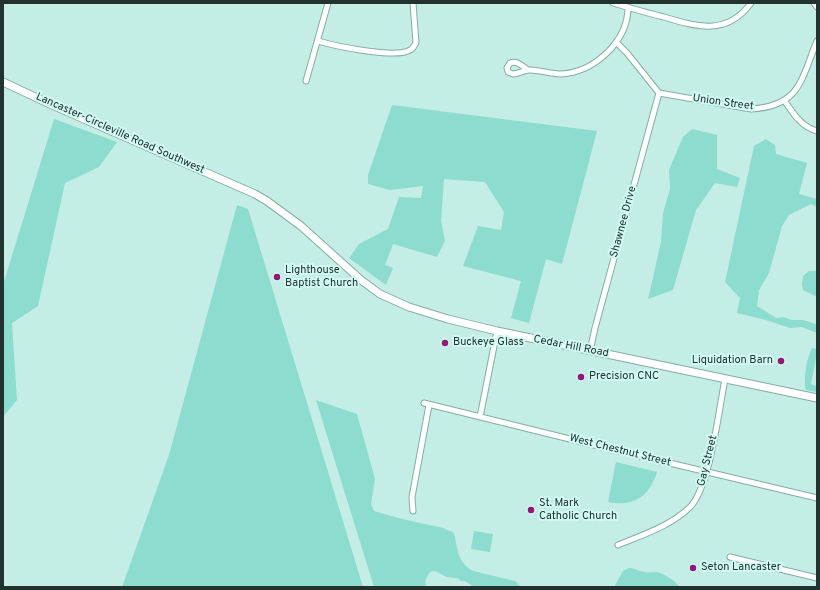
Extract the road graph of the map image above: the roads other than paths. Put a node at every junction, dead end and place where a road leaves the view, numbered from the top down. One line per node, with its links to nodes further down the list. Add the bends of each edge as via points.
1 (328, 3): 8 (street)
2 (413, 3): 8 (street, via 416,43 410,50 377,52)
3 (614, 3): 6 (street)
4 (751, 3): 6 (street, via 728,23 704,27)
5 (814, 3): 7 (street)
6 (628, 7): 10 (street, via 623,31)
7 (817, 7)
8 (318, 41): 12 (street)
9 (817, 41): 15 (street, Union Street, via 803,78 794,92)
10 (616, 42): 11 (street, via 597,60 577,71 550,74); 14 (street)
11 (528, 70)
12 (306, 81)
13 (3, 82): 17 (main road, Lancaster-Circleville Road Southwest)
14 (659, 93): 15 (street, Union Street, via 751,109 775,105); 19 (street, Shawnee Drive)
15 (784, 100): 16 (street, via 798,120)
16 (817, 131)
17 (244, 188): 18 (main road, Cedar Hill Road, via 282,211 368,286 387,298 448,319)
18 (497, 331): 19 (main road, Cedar Hill Road); 22 (street)
19 (590, 351): 20 (main road, Cedar Hill Road)
20 (725, 379): 21 (main road, Cedar Hill Road); 23 (street, Gay Street)
21 (817, 398)
22 (480, 417): 23 (street, West Chestnut Street); 25 (street, West Chestnut Street, via 427,404 412,497)
23 (707, 472): 24 (street, West Chestnut Street); 26 (street, Gay Street, via 695,500 685,511 662,525)
24 (817, 498)
25 (413, 511)
26 (618, 545)
27 (730, 557): 28 (street)
28 (817, 578)

